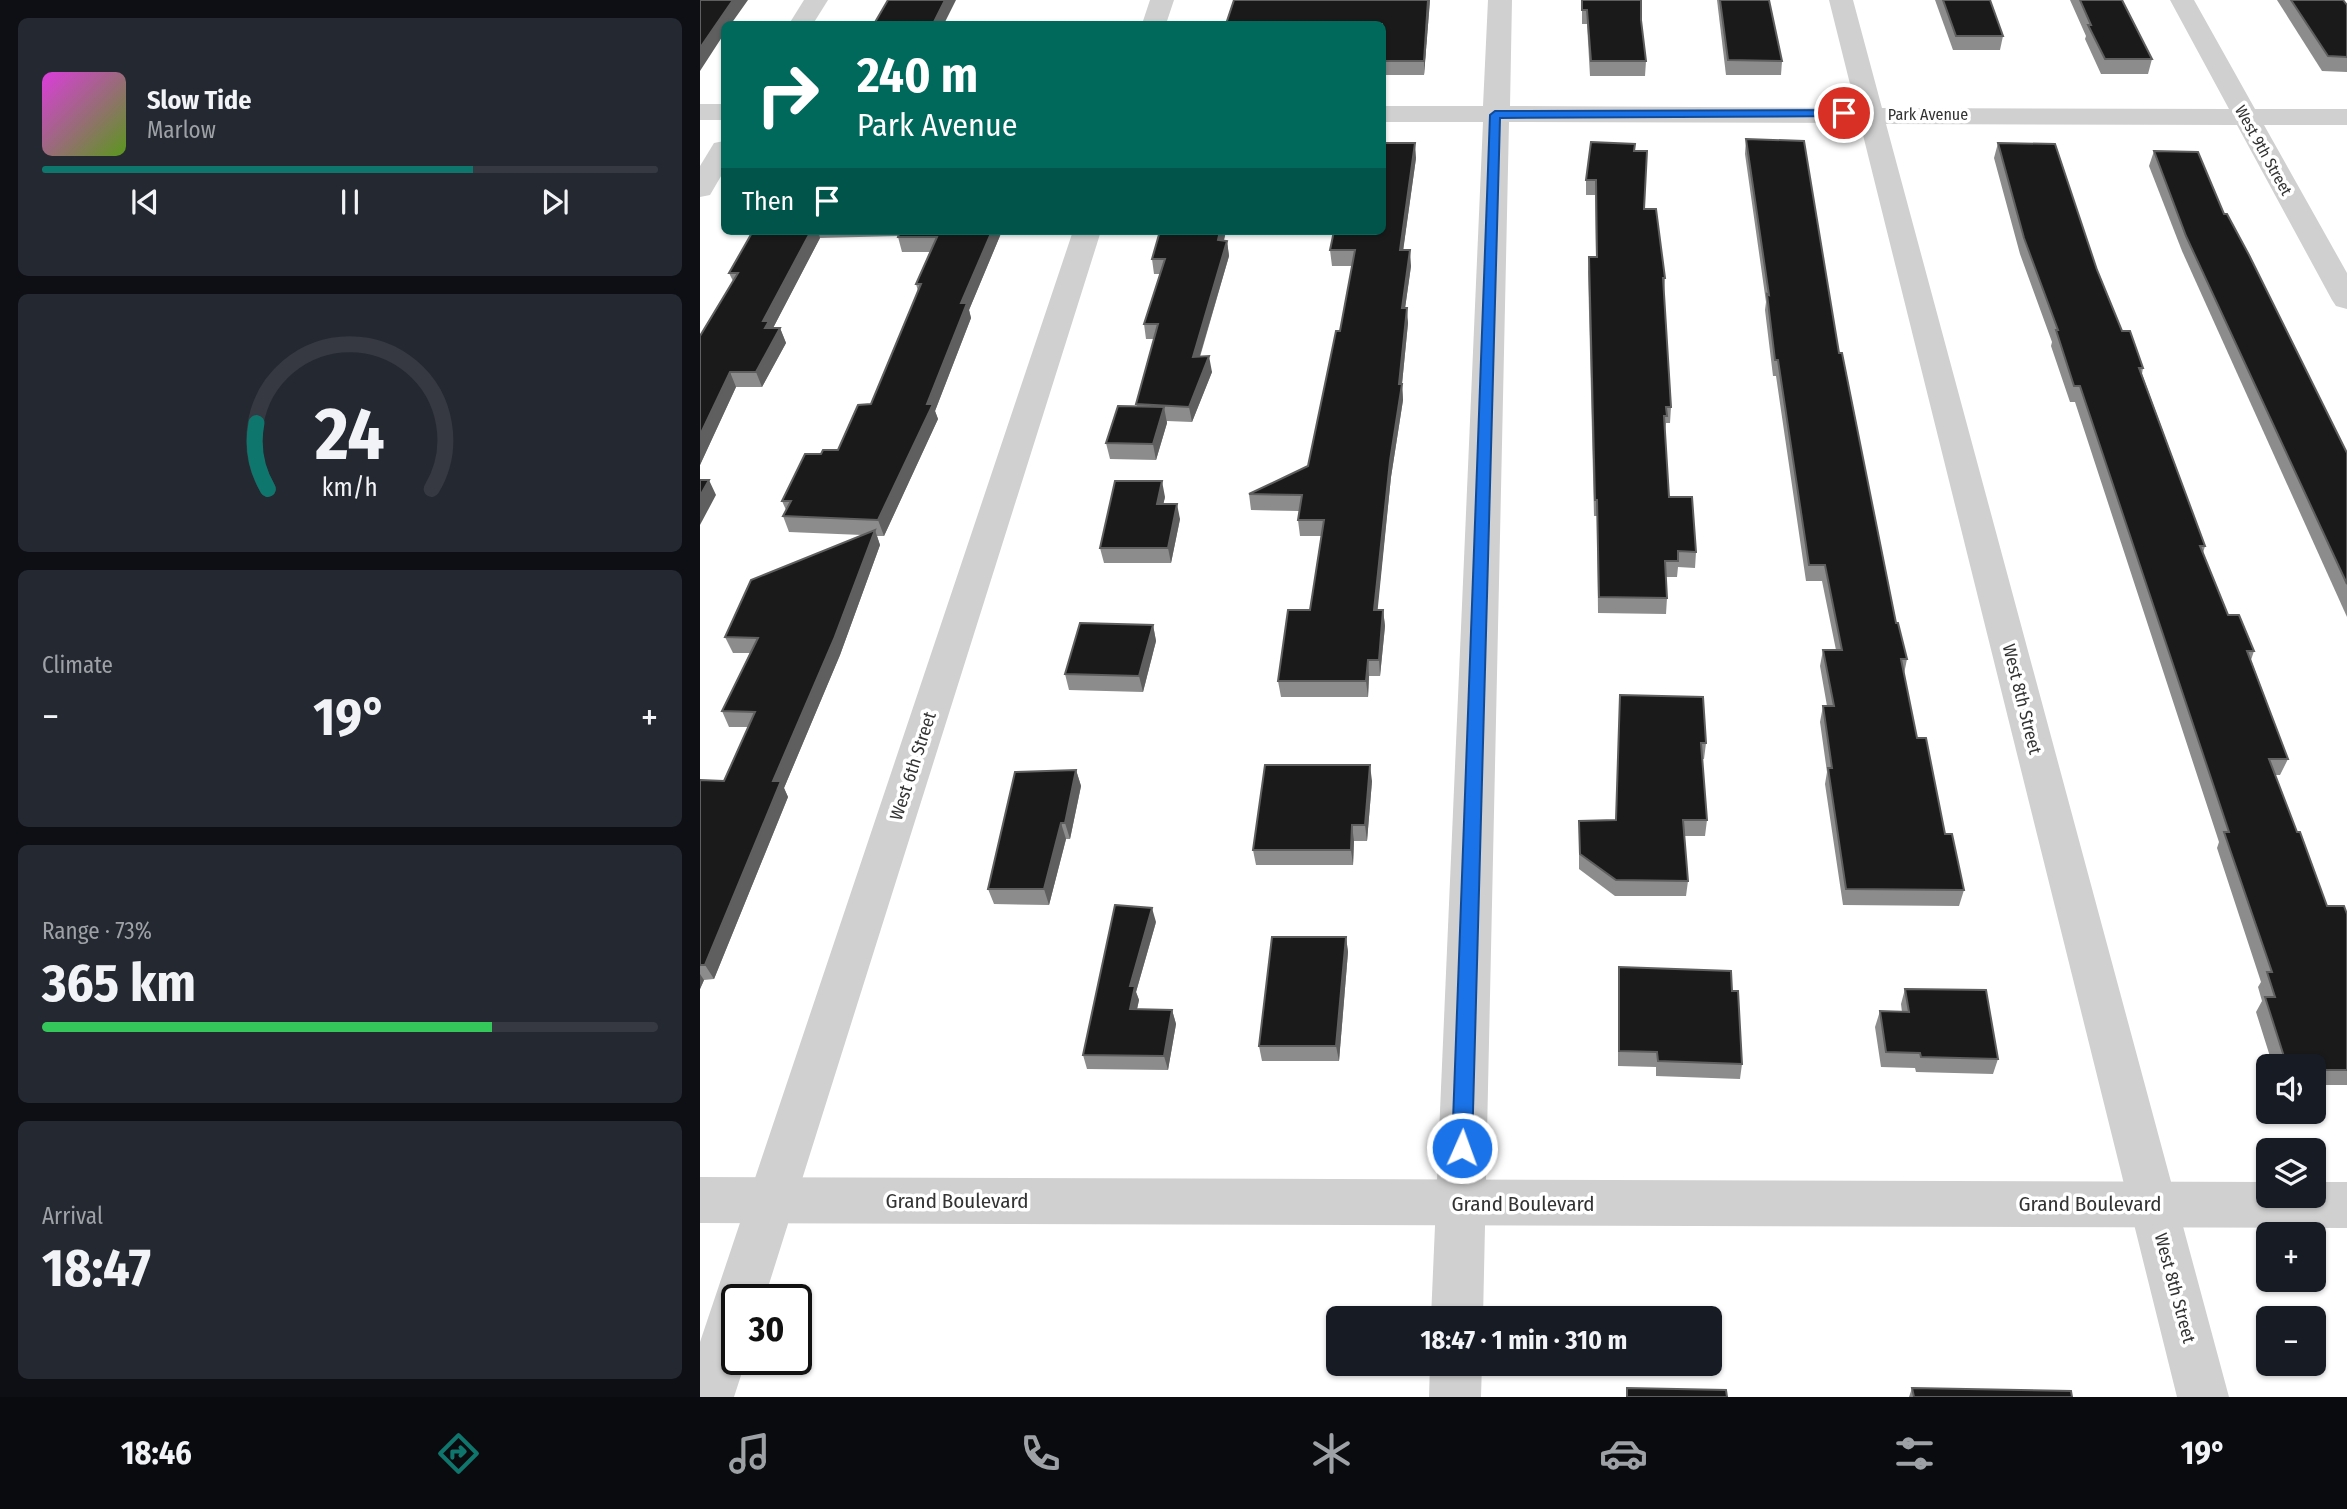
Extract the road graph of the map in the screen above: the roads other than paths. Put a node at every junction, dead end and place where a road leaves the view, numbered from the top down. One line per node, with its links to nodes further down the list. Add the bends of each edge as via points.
1 (816, 0): 6 (street)
2 (1162, 0): 7 (street)
3 (1500, 0): 12 (street)
4 (1842, 0): 10 (street, West 8th Street)
5 (2182, 0): 13 (street, West 9th Street)
6 (803, 21)
7 (1155, 21)
8 (700, 112): 9 (street)
9 (721, 112)
10 (1871, 113): 12 (street, Park Avenue); 13 (street, Park Avenue); 22 (street, West 8th Street)
11 (1386, 114): 12 (street, Park Avenue)
12 (1495, 115): 21 (street)
13 (2246, 116): 14 (street, Park Avenue); 18 (street, West 9th Street)
14 (2347, 117)
15 (721, 154): 16 (street)
16 (700, 189)
17 (1086, 235): 20 (street, West 6th Street)
18 (2347, 300)
19 (700, 1200): 20 (street, Grand Boulevard)
20 (771, 1200): 21 (street, Grand Boulevard); 24 (street, West 6th Street)
21 (1460, 1204): 22 (street, Grand Boulevard); 25 (street)
22 (2152, 1204): 23 (street, Grand Boulevard); 30 (street, West 8th Street)
23 (2347, 1205)
24 (744, 1284)
25 (1457, 1306)
26 (721, 1357): 28 (street)
27 (1456, 1376): 29 (street)
28 (708, 1397)
29 (1455, 1397)
30 (2203, 1397)

